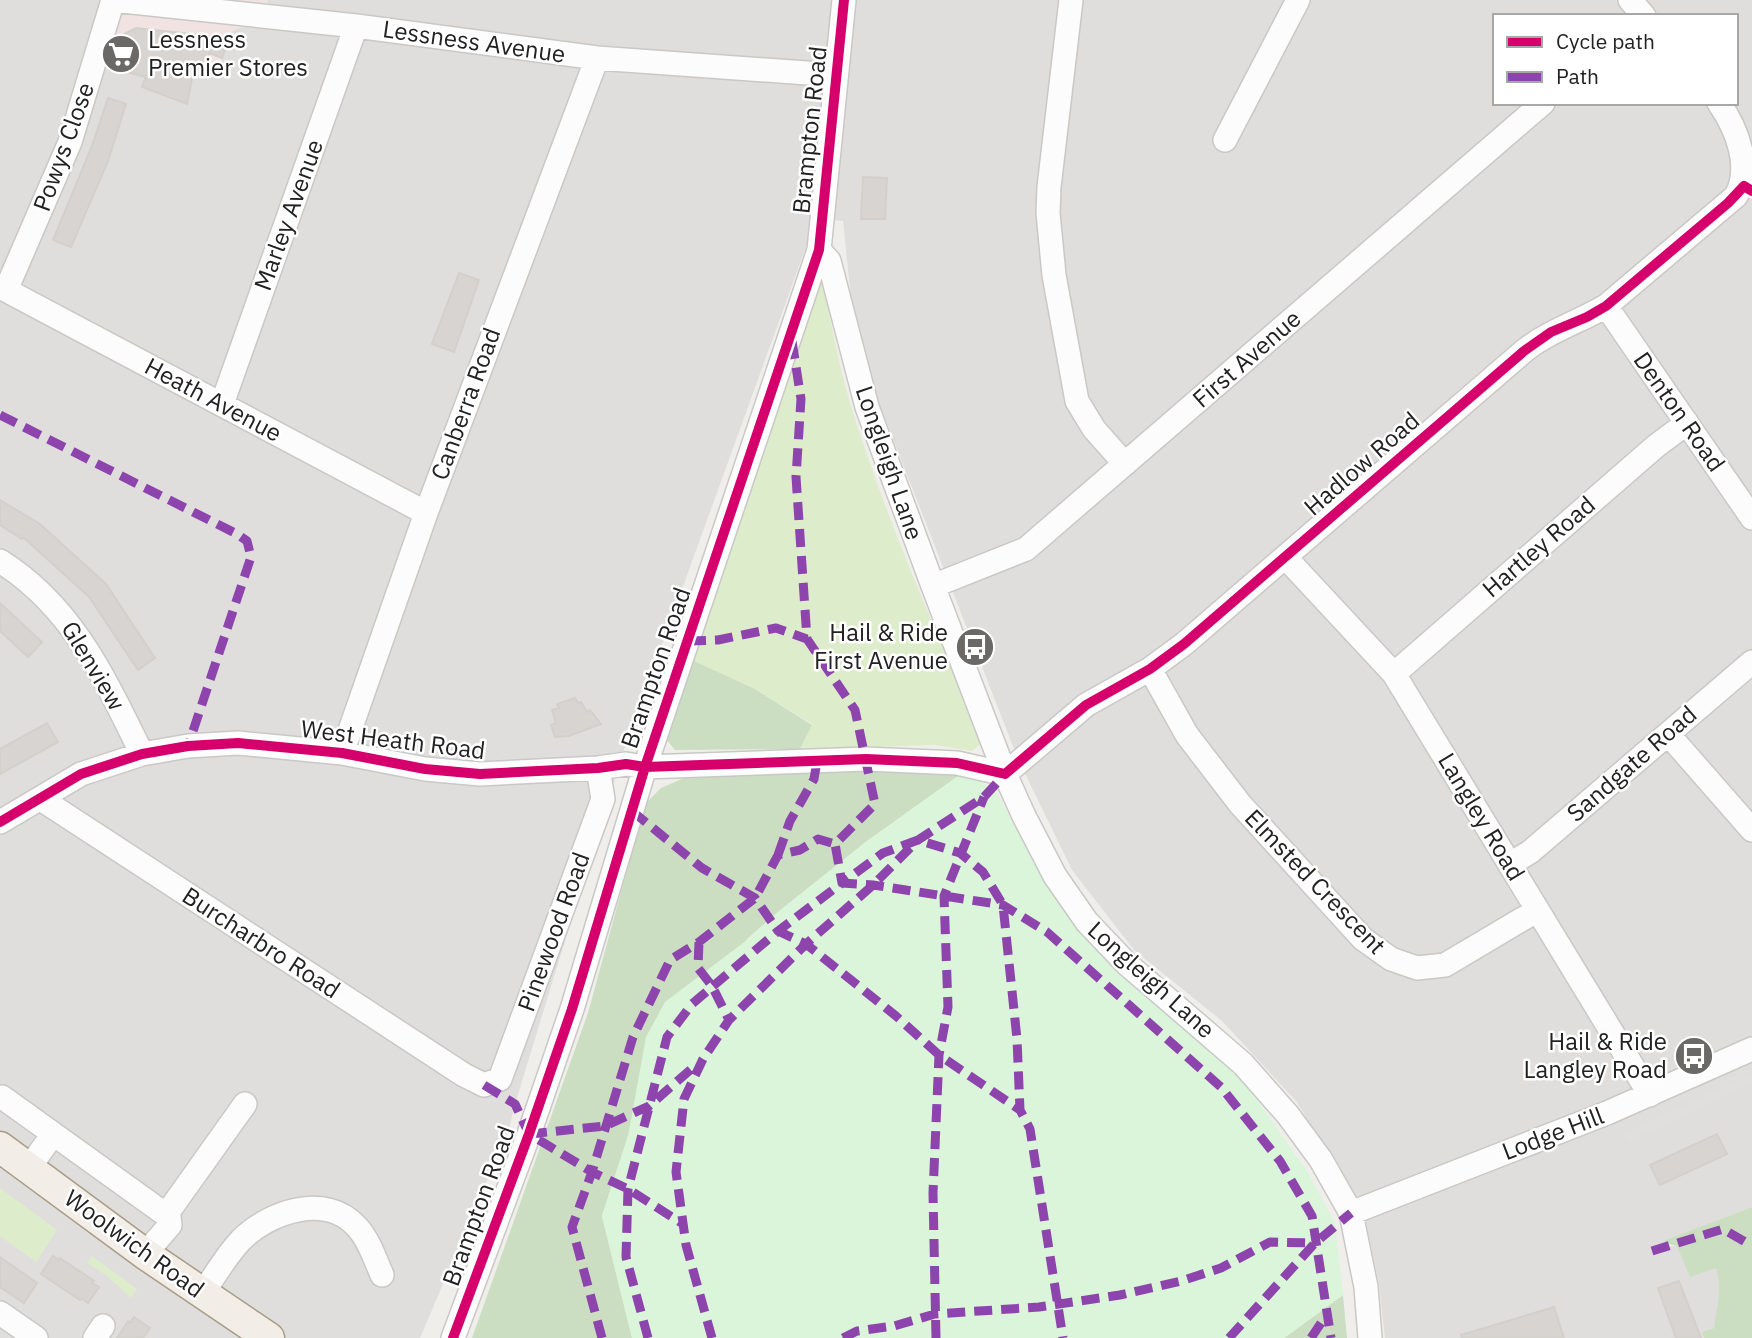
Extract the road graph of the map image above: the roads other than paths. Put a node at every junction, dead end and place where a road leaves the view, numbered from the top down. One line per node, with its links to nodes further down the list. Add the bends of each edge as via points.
1 (113, 0): 7 (street, Lessness Avenue); 15 (street, Powys Close, via 70,142)
2 (844, 0): 9 (street, Brampton Road)
3 (1071, 0): 19 (street, via 1049,187 1052,252 1077,401)
4 (1298, 0): 12 (street)
5 (1630, 0): 6 (street)
6 (1642, 14)
7 (356, 26): 8 (street, Lessness Avenue); 17 (street, Marley Avenue)
8 (597, 58): 9 (street, Lessness Avenue); 20 (street, Canberra Road)
9 (835, 75): 14 (street, Brampton Road)
10 (1541, 105): 19 (street, First Avenue)
11 (1720, 105): 13 (street, via 1744,155)
12 (1225, 139)
13 (1748, 189): 16 (street, Hadlow Road)
14 (819, 250): 24 (street, Longleigh Lane, via 830,261 867,407); 31 (street, Brampton Road)
15 (3, 289): 17 (street, Heath Avenue)
16 (1606, 306): 18 (street, Denton Road); 22 (street, Hadlow Road, via 1551,332 1524,351)
17 (222, 404): 20 (street, Heath Avenue)
18 (1687, 424): 21 (street, Denton Road); 27 (street, Hartley Road)
19 (1125, 464): 24 (street, First Avenue, via 1026,549)
20 (426, 513): 29 (street, Canberra Road)
21 (1752, 518)
22 (1286, 558): 26 (street, Hadlow Road); 27 (street, Langley Road)
23 (0, 561): 30 (street, Glenview, via 52,603 80,636)
24 (933, 586): 33 (street, Longleigh Lane)
25 (1752, 662): 28 (street, Sandgate Road)
26 (1150, 669): 33 (street, Hadlow Road, via 1086,705); 38 (street, Elmsted Crescent, via 1187,735 1240,804 1363,939 1391,959 1417,968 1445,965)
27 (1394, 674): 37 (street, Langley Road)
28 (1668, 734): 36 (street); 37 (street, Sandgate Road)
29 (342, 753): 30 (street, West Heath Road, via 239,743); 32 (street, West Heath Road, via 480,774)
30 (142, 754): 34 (street, West Heath Road, via 81,774)
31 (645, 767): 32 (street, West Heath Road); 33 (street, West Heath Road, via 866,759 957,763); 56 (street, Brampton Road, via 572,1009)
32 (598, 768): 40 (street, Pinewood Road, via 603,799 500,1079)
33 (1005, 774): 48 (street, Longleigh Lane, via 1050,866 1087,922 1127,964 1261,1082 1321,1160)
34 (41, 799): 35 (street, West Heath Road); 40 (street, Burcharbro Road)
35 (0, 822)
36 (1752, 831)
37 (1510, 864): 38 (street, Langley Road)
38 (1536, 911): 41 (street, Langley Road)
39 (1752, 1049): 41 (street, Lodge Hill)
40 (484, 1085)
41 (1650, 1095): 48 (street, Lodge Hill)
42 (2, 1097): 44 (street)
43 (245, 1104): 47 (street)
44 (53, 1134): 46 (street); 47 (street)
45 (0, 1147): 46 (main road, Woolwich Road)
46 (14, 1170): 49 (main road, Woolwich Road); 54 (main road, Woolwich Road, via 143,1276)
47 (158, 1210): 49 (street, via 169,1217 170,1224)
48 (1351, 1213): 57 (street, Longleigh Lane, via 1366,1287)
49 (145, 1254): 51 (main road, Woolwich Road)
50 (382, 1275): 51 (street, via 364,1236 345,1216 306,1209 281,1214 250,1232)
51 (203, 1293): 55 (main road, Woolwich Road)
52 (0, 1313): 53 (street)
53 (36, 1338)
54 (236, 1338)
55 (269, 1338)
56 (453, 1338)
57 (1370, 1338)

